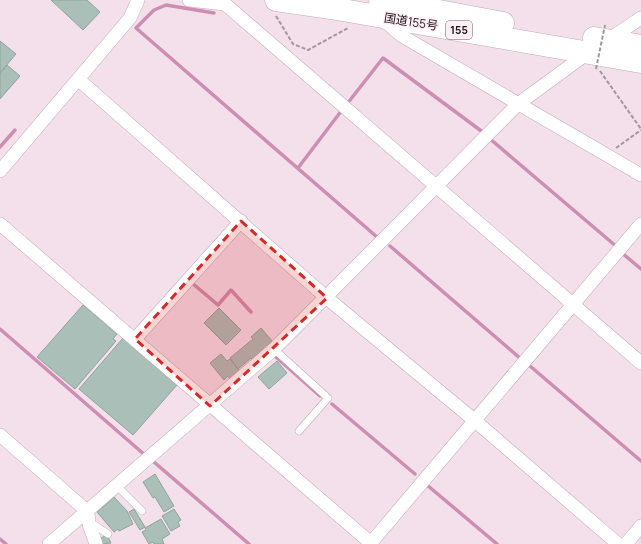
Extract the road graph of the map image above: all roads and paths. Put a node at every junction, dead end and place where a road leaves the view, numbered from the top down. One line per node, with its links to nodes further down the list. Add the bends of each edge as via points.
1 (138, 0): 11 (street, via 130,18)
2 (188, 0): 17 (street, via 225,4)
3 (276, 7): 5 (highway, 国道155号 / 155); 5 (path, via 293,44 308,50 358,23)
4 (380, 9): 5 (highway, 国道155号 / 155); 7 (highway, 国道155号 / 155); 9 (highway, 国道155号 / 155); 12 (street, via 402,36)
5 (358, 13)
6 (641, 18): 7 (street)
7 (607, 33): 8 (highway, 国道155号 / 155); 9 (path, bridge)
8 (641, 46)
9 (593, 60): 10 (highway, 国道155号 / 155); 12 (street); 13 (path)
10 (641, 62)
11 (78, 79): 15 (street); 18 (street)
12 (518, 104): 14 (street); 17 (street)
13 (641, 129): 14 (path)
14 (606, 155): 16 (street)
15 (0, 171)
16 (641, 175)
17 (437, 187): 21 (street); 22 (street)
18 (241, 222): 21 (street); 23 (street)
19 (0, 224): 23 (street)
20 (641, 224): 22 (street)
21 (326, 298): 24 (street); 27 (street)
22 (572, 304): 25 (street); 27 (street)
23 (135, 339): 26 (street)
24 (274, 349): 26 (street); 28 (lane, via 328,398)
25 (641, 363)
26 (210, 406): 30 (street); 37 (street)
27 (474, 420): 37 (street); 38 (street)
28 (299, 431)
29 (0, 435): 32 (street)
30 (116, 486): 31 (lane); 32 (street)
31 (142, 512)
32 (88, 516): 34 (lane); 35 (street); 36 (street)
33 (641, 526): 39 (street)
34 (108, 534)
35 (49, 544)
36 (96, 544)
37 (371, 544)
38 (618, 544)
39 (626, 544)

